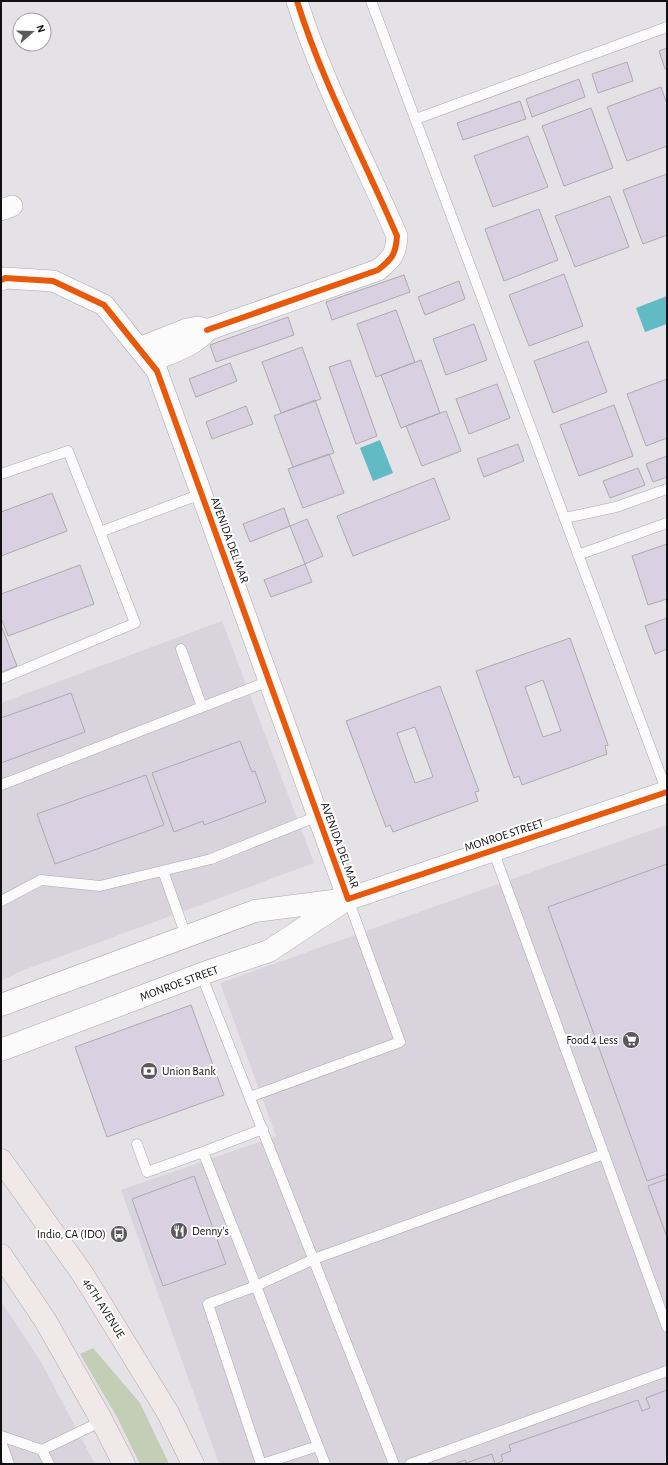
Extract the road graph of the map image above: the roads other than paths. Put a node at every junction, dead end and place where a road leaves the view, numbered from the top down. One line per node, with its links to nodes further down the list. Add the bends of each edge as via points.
1 (297, 1): 6 (street, via 306,33 397,236 391,259 378,270 208,330 198,327 187,328)
2 (371, 1): 4 (lane)
3 (667, 26): 4 (lane)
4 (416, 119): 10 (lane)
5 (1, 280): 6 (street, AVENIDA DEL MAR, via 5,278 53,281 104,305)
6 (145, 355): 9 (street, AVENIDA DEL MAR, via 157,371)
7 (1, 474): 12 (lane, via 68,451)
8 (667, 489): 10 (lane, via 616,507)
9 (201, 494): 12 (lane); 16 (street, AVENIDA DEL MAR)
10 (564, 518): 13 (lane)
11 (667, 524): 13 (lane)
12 (100, 532): 15 (lane, via 136,623)
13 (578, 555): 19 (lane)
14 (180, 649): 17 (lane)
15 (1, 679)
16 (269, 681): 17 (lane); 20 (street, AVENIDA DEL MAR)
17 (202, 707): 18 (lane)
18 (1, 785)
19 (667, 792): 21 (main road, MONROE STREET)
20 (318, 816): 22 (lane, via 210,859); 23 (street, AVENIDA DEL MAR)
21 (493, 850): 23 (main road, MONROE STREET); 33 (lane)
22 (163, 871): 24 (lane, via 100,886 41,880); 25 (lane)
23 (348, 898): 25 (main road, MONROE STREET, via 255,912); 26 (main road, MONROE STREET, via 270,951); 29 (lane, via 400,1042)
24 (1, 901)
25 (186, 936): 27 (main road, MONROE STREET)
26 (201, 974): 28 (main road, MONROE STREET); 29 (lane)
27 (1, 1005)
28 (1, 1050)
29 (250, 1097): 30 (lane)
30 (263, 1129): 32 (lane); 36 (lane)
31 (137, 1144): 32 (lane, via 147,1172)
32 (203, 1152): 37 (lane)
33 (604, 1154): 36 (lane); 38 (lane)
34 (1, 1160): 48 (main road, 46TH AVENUE, via 82,1273 168,1412)
35 (1, 1255): 40 (main road, via 45,1320)
36 (314, 1259): 37 (lane); 51 (lane)
37 (256, 1286): 43 (lane); 49 (lane, via 208,1304)
38 (667, 1327)
39 (667, 1371): 52 (lane)
40 (102, 1421): 44 (lane); 47 (main road)
41 (1, 1436): 44 (lane)
42 (1, 1442): 45 (lane)
43 (318, 1446): 49 (lane); 50 (lane)
44 (42, 1450): 46 (lane)
45 (9, 1464)
46 (49, 1464)
47 (124, 1464)
48 (193, 1464)
49 (262, 1464)
50 (325, 1464)
51 (394, 1464)
52 (410, 1464)

